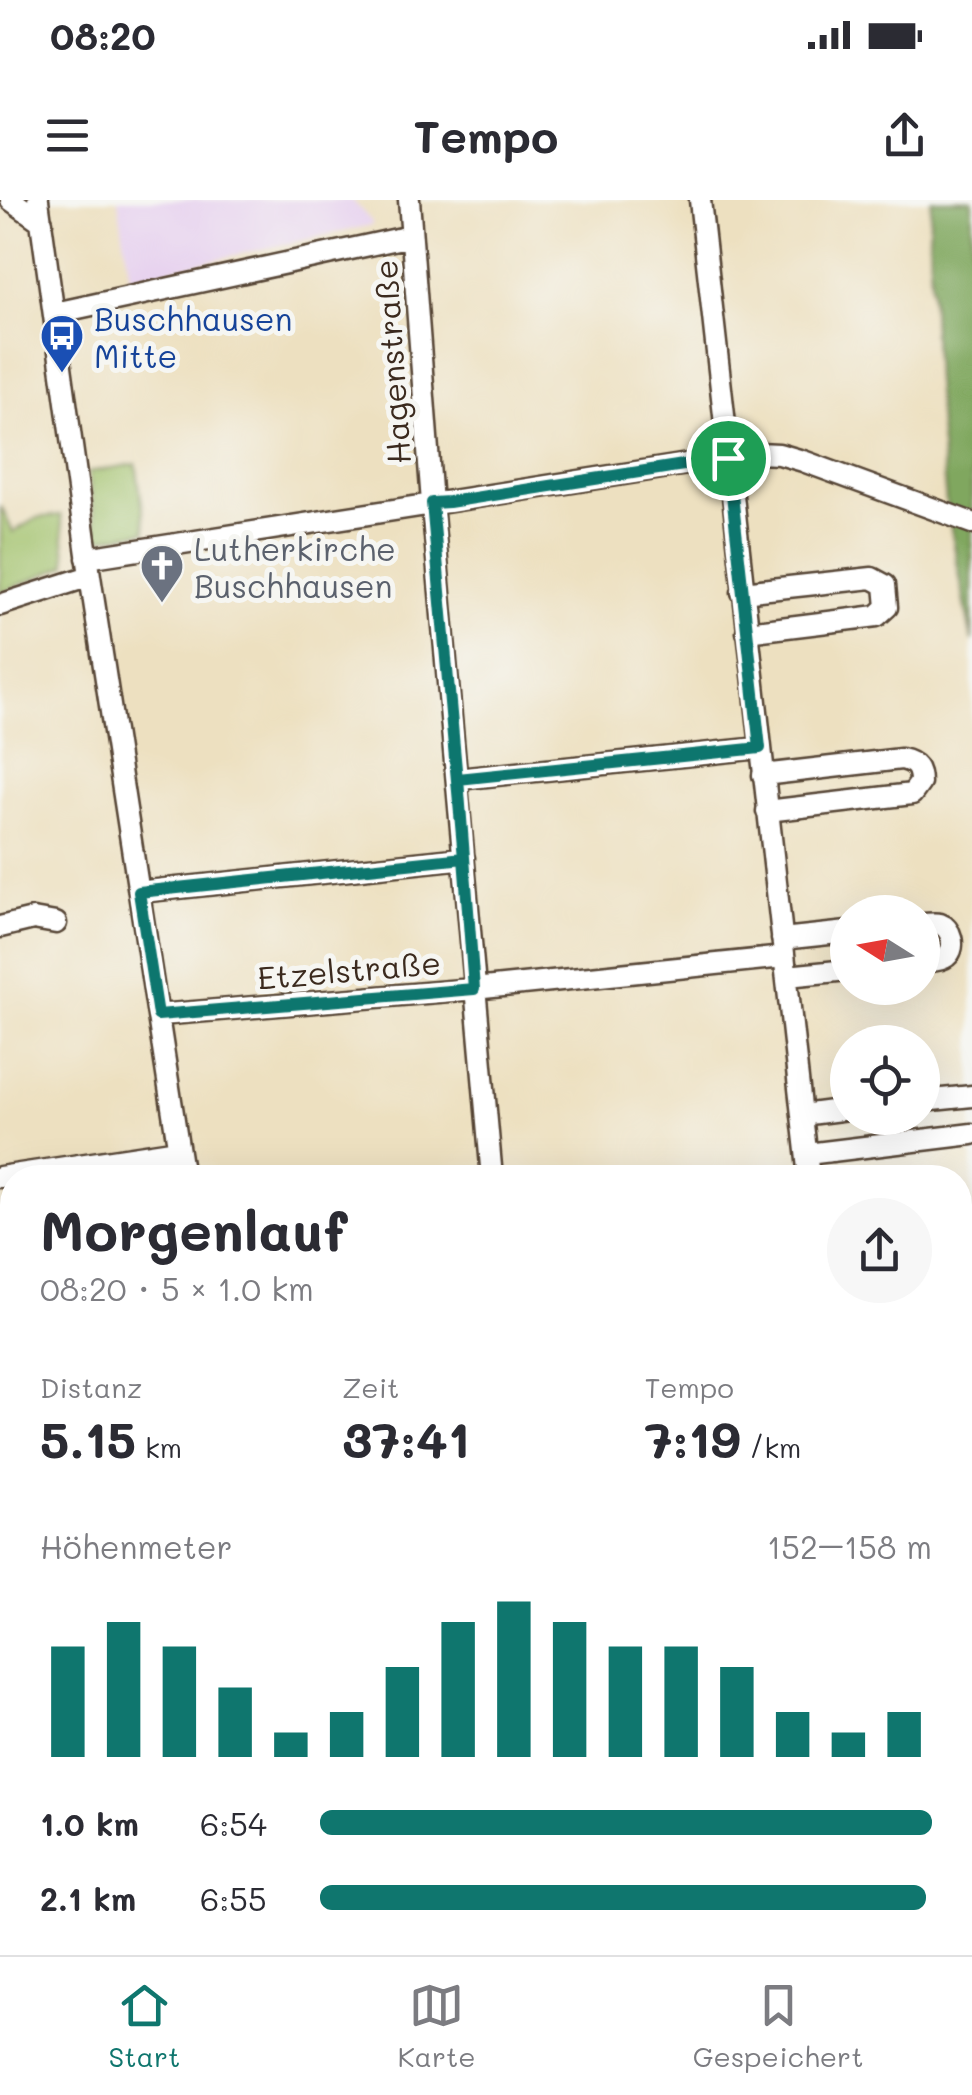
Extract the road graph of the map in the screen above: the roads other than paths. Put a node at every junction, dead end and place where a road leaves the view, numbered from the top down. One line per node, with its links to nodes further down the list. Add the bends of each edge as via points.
1 (11, 200): 5 (street)
2 (42, 200): 5 (street)
3 (408, 200): 6 (street, Hagenstraße)
4 (700, 200): 8 (street)
5 (42, 222): 7 (street)
6 (412, 236): 7 (street); 9 (street, Hagenstraße)
7 (55, 313): 11 (street)
8 (728, 458): 9 (street); 10 (street, via 778,454); 12 (street)
9 (432, 503): 11 (street); 17 (street, Hagenstraße)
10 (972, 523)
11 (88, 567): 13 (street); 20 (street)
12 (742, 592): 14 (street); 14 (street, via 872,578 885,585 888,607 878,616)
13 (0, 606)
14 (747, 632): 15 (street)
15 (760, 748): 16 (street); 17 (street)
16 (764, 775): 18 (street); 18 (street, via 901,759 920,770 912,794)
17 (458, 779): 19 (street, Hagenstraße)
18 (767, 811): 25 (street)
19 (464, 858): 20 (street); 28 (street, Hagenstraße)
20 (139, 892): 29 (street)
21 (56, 923): 23 (street, via 33,919)
22 (940, 924): 26 (street, via 952,946)
23 (0, 927)
24 (830, 939): 25 (street)
25 (784, 957): 27 (street); 28 (street, Etzelstraße); 33 (street)
26 (940, 959)
27 (830, 966)
28 (474, 989): 29 (street, Etzelstraße); 39 (street, Hagenstraße)
29 (158, 1015): 35 (street)
30 (972, 1096): 31 (street)
31 (940, 1099)
32 (830, 1111): 33 (street)
33 (802, 1114): 36 (street)
34 (972, 1134): 36 (street)
35 (178, 1150): 37 (street); 38 (street)
36 (806, 1154): 40 (street)
37 (79, 1165)
38 (180, 1165)
39 (491, 1165)
40 (807, 1165)

